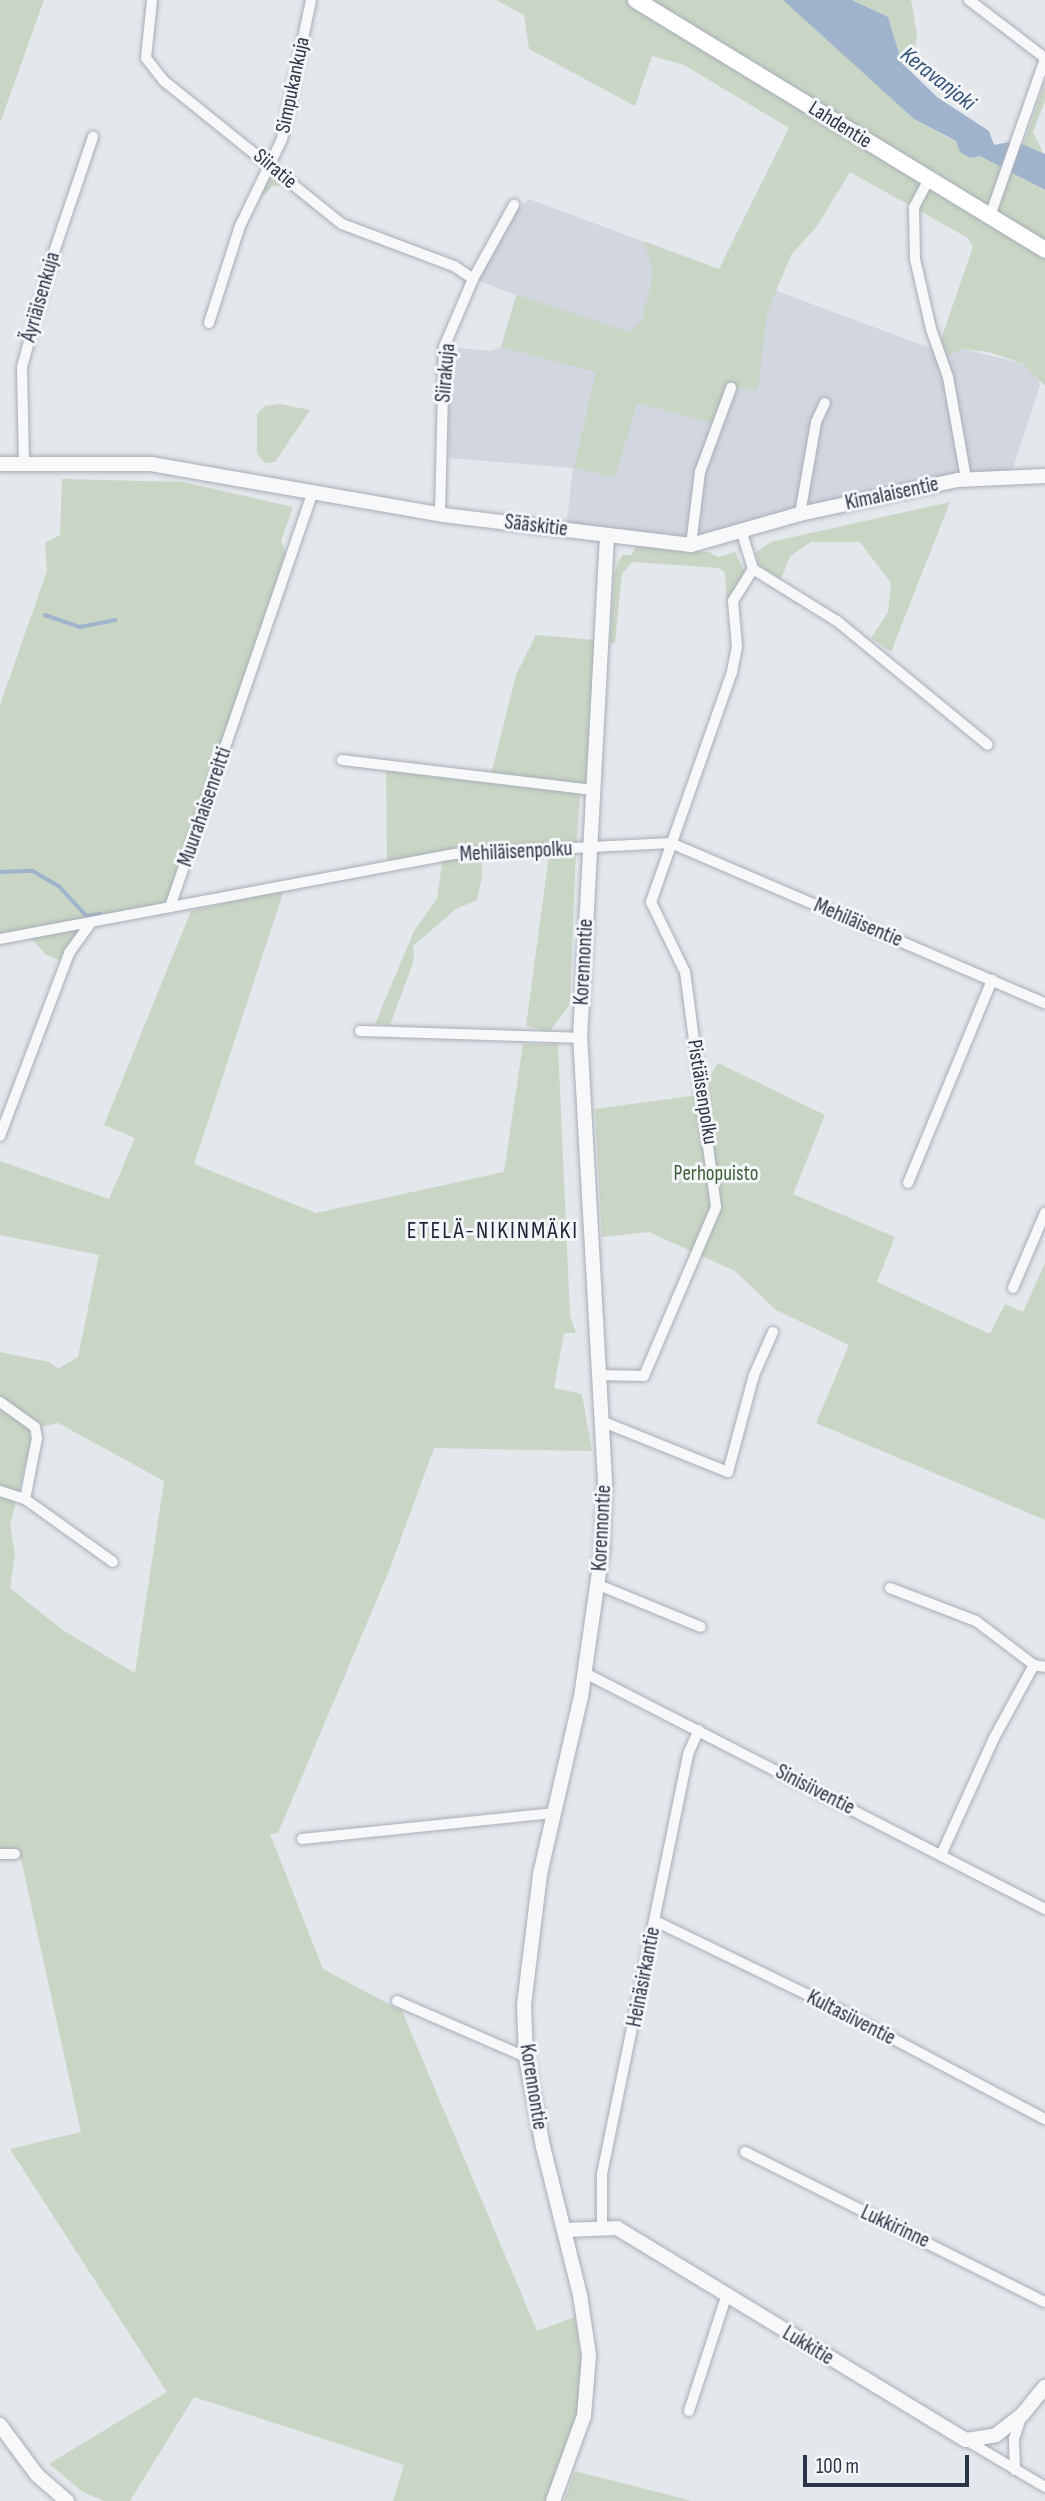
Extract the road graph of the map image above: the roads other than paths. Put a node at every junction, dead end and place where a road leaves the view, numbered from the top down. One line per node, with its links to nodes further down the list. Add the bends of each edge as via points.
1 (152, 0): 7 (street, Siiratie, via 145,46 148,65)
2 (311, 0): 7 (street, Simpukankuja)
3 (636, 0): 8 (main road, Lahdentie)
4 (969, 0): 5 (street)
5 (1045, 59): 10 (street)
6 (93, 137): 16 (street, Äyriäisenkuja, via 22,367)
7 (272, 166): 12 (street, Siiratie, via 342,224 454,266); 13 (street, Simpukankuja, via 240,226)
8 (929, 179): 10 (main road, Lahdentie); 19 (street, via 914,207 915,259 948,377)
9 (514, 205): 12 (street, Siirakuja)
10 (990, 216): 11 (main road, Lahdentie)
11 (1045, 250)
12 (473, 279): 21 (street, Siirakuja, via 444,347)
13 (209, 323)
14 (731, 388): 25 (street, via 700,472)
15 (825, 403): 22 (street, via 816,422)
16 (24, 463): 17 (street, Sääskitie); 20 (street, Sääskitie, via 151,464)
17 (0, 464)
18 (1045, 476): 19 (street, Kimalaisentie)
19 (966, 478): 22 (street, Kimalaisentie)
20 (313, 491): 21 (street, Sääskitie); 32 (street, Muurahaisenreitti)
21 (440, 514): 24 (street, Sääskitie)
22 (800, 514): 23 (street, Kimalaisentie)
23 (742, 533): 25 (street, Sääskitie); 26 (street)
24 (607, 536): 25 (street, Sääskitie); 29 (street, Korennontie)
25 (691, 545)
26 (753, 569): 27 (street, via 837,621); 30 (street, via 733,601 737,647 732,672)
27 (988, 745)
28 (342, 760): 29 (street)
29 (594, 790): 31 (street, Korennontie)
30 (671, 844): 31 (street, Mehiläisenpolku); 35 (street, Mehiläisentie); 44 (street, Pistiäisenpolku, via 651,902 685,972 716,1208 644,1376)
31 (591, 849): 32 (street, Mehiläisenpolku, via 455,854); 38 (street, Korennontie)
32 (170, 907): 33 (street)
33 (90, 923): 34 (street); 39 (street, via 69,953)
34 (0, 939)
35 (992, 980): 36 (street, Mehiläisentie); 40 (street)
36 (1045, 1003)
37 (359, 1031): 38 (street)
38 (580, 1038): 44 (street, Korennontie)
39 (1, 1132)
40 (908, 1183)
41 (1045, 1213): 42 (street)
42 (1013, 1288)
43 (773, 1332): 46 (street, via 754,1375 728,1472)
44 (598, 1375): 46 (street, Korennontie)
45 (0, 1402): 48 (street, via 35,1427)
46 (601, 1421): 50 (street, Korennontie, via 605,1481)
47 (0, 1491): 48 (street)
48 (25, 1499): 49 (street)
49 (113, 1562)
50 (599, 1585): 52 (street); 54 (street, Korennontie)
51 (890, 1588): 53 (street, via 976,1621)
52 (701, 1627)
53 (1040, 1666): 60 (street, via 993,1738)
54 (585, 1673): 55 (street, Sinisiiventie); 56 (street, Korennontie)
55 (699, 1730): 60 (street, Sinisiiventie); 62 (street, Heinäsirkantie, via 689,1752)
56 (555, 1813): 57 (street); 64 (street, Korennontie, via 531,1940 524,2005)
57 (302, 1839)
58 (0, 1854): 59 (street)
59 (15, 1854)
60 (941, 1854): 61 (street, Sinisiiventie)
61 (1045, 1909)
62 (655, 1921): 65 (street, Kultasiiventie, via 835,2008); 67 (street, Heinäsirkantie, via 602,2174)
63 (397, 2001): 64 (street)
64 (526, 2057): 68 (street, Korennontie, via 542,2147)
65 (1045, 2119)
66 (746, 2152): 70 (street, Lukkirinne)
67 (602, 2226): 68 (street, Lukkitie); 69 (street, Lukkitie, via 617,2228)
68 (565, 2230): 79 (street, Korennontie, via 589,2355 584,2416)
69 (726, 2297): 72 (street); 75 (street, Lukkitie)
70 (1045, 2302)
71 (1045, 2387): 73 (street)
72 (689, 2411)
73 (1022, 2415): 75 (street, via 996,2435); 76 (street, via 1013,2448)
74 (0, 2425): 78 (street, via 37,2475)
75 (966, 2440): 76 (street, Lukkitie)
76 (1015, 2470): 77 (street, Lukkitie)
77 (1045, 2487)
78 (67, 2501)
79 (553, 2501)

